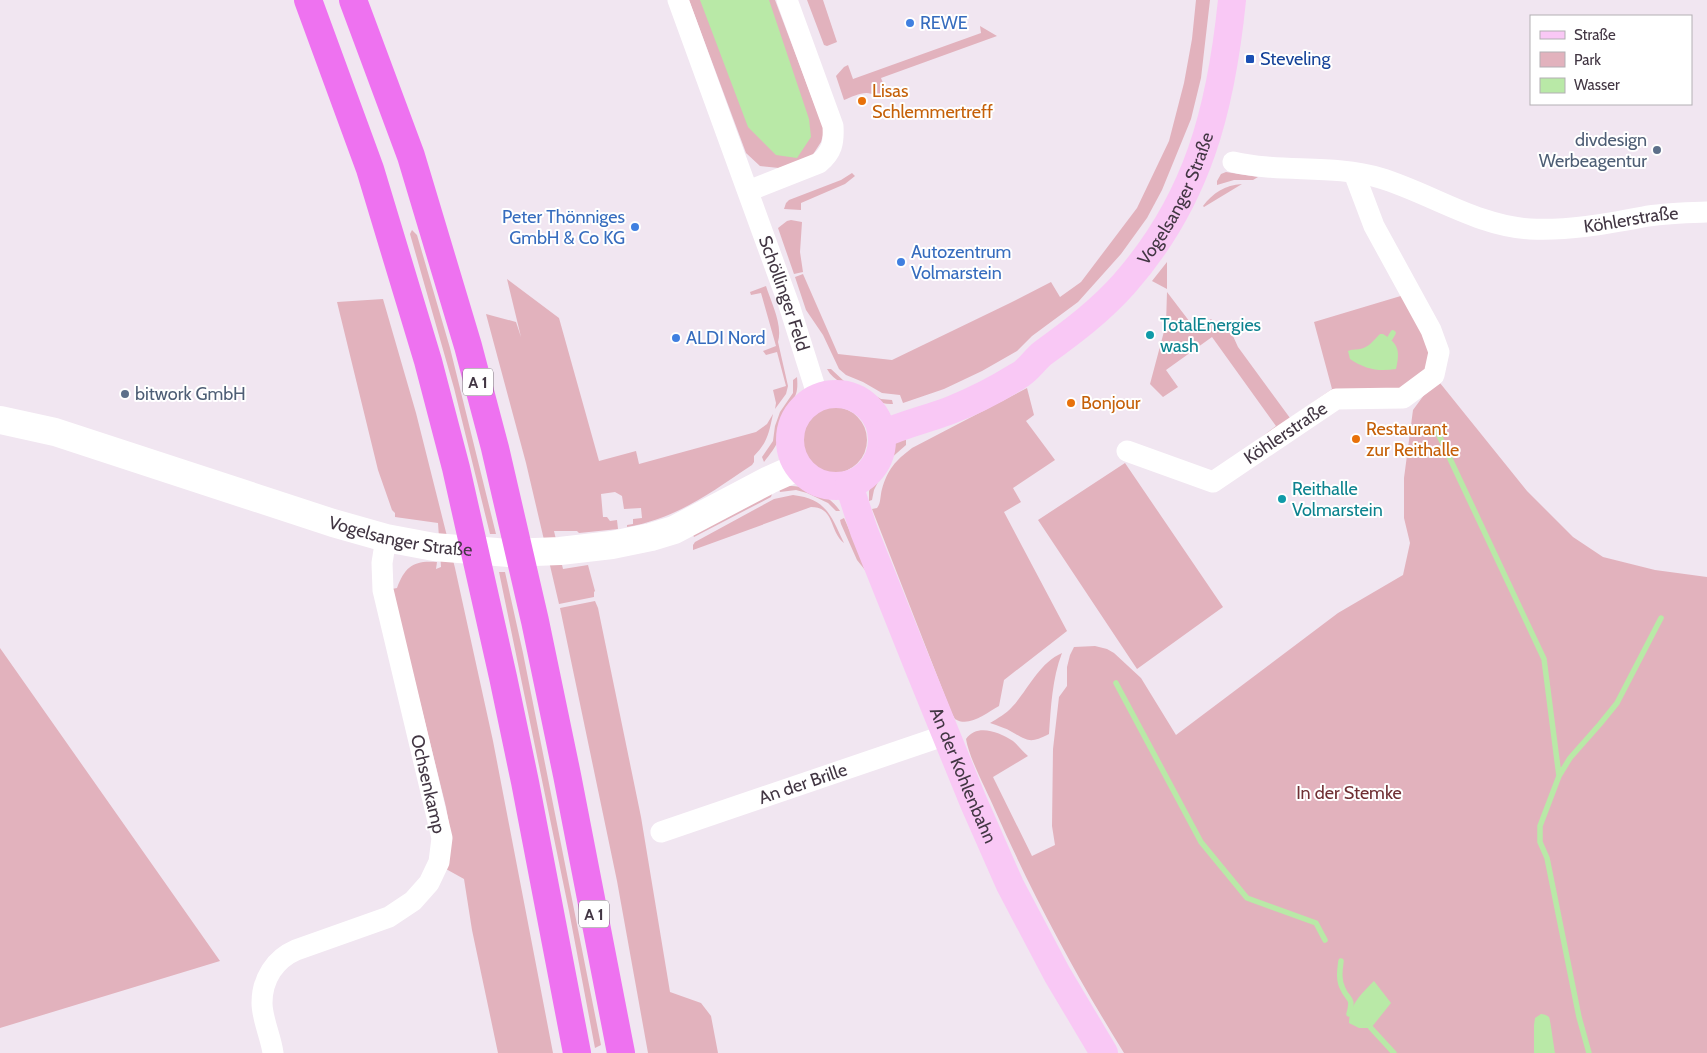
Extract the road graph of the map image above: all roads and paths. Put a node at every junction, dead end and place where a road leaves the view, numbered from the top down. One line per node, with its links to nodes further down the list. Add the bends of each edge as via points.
1 (308, 0): 20 (highway, A 1, via 370,169 428,360 456,468 525,782)
2 (353, 0): 21 (highway, A 1, via 411,156 495,448 563,755)
3 (678, 0): 8 (street, Schöllinger Feld)
4 (787, 0): 8 (street, via 833,126 832,148 819,163)
5 (1232, 0): 12 (main road, Vogelsanger Straße, via 1226,57 1211,124 1189,184 1153,248 1123,285 1021,375 951,410)
6 (1234, 162): 7 (street, Köhlerstraße, via 1267,168)
7 (1354, 173): 9 (street, Köhlerstraße, via 1380,178 1486,220 1527,229 1548,230); 13 (street, Köhlerstraße, via 1374,226 1430,330 1438,352 1434,375 1403,398 1336,399 1213,482)
8 (748, 190): 10 (street, Schöllinger Feld)
9 (1707, 212)
10 (818, 397): 12 (main road, via 832,393 856,398 867,405); 14 (main road, via 800,410 790,430 790,449)
11 (0, 420): 16 (street, Vogelsanger Straße, via 55,432)
12 (879, 424): 15 (main road, via 881,451 878,460 866,476)
13 (1126, 451)
14 (798, 467): 15 (main road, via 816,482); 16 (street, Vogelsanger Straße, via 674,530 635,541 560,551 509,553)
15 (849, 485): 17 (main road, An der Kohlenbahn, via 864,531)
16 (386, 538): 19 (street, Ochsenkamp, via 382,563 383,590 442,838 439,862 429,883 414,901 389,917 296,950 275,965 268,977 262,1004)
17 (946, 735): 18 (street, An der Brille); 22 (main road, An der Kohlenbahn, via 1010,885)
18 (661, 832)
19 (273, 1053)
20 (577, 1053)
21 (621, 1053)
22 (1104, 1053)

